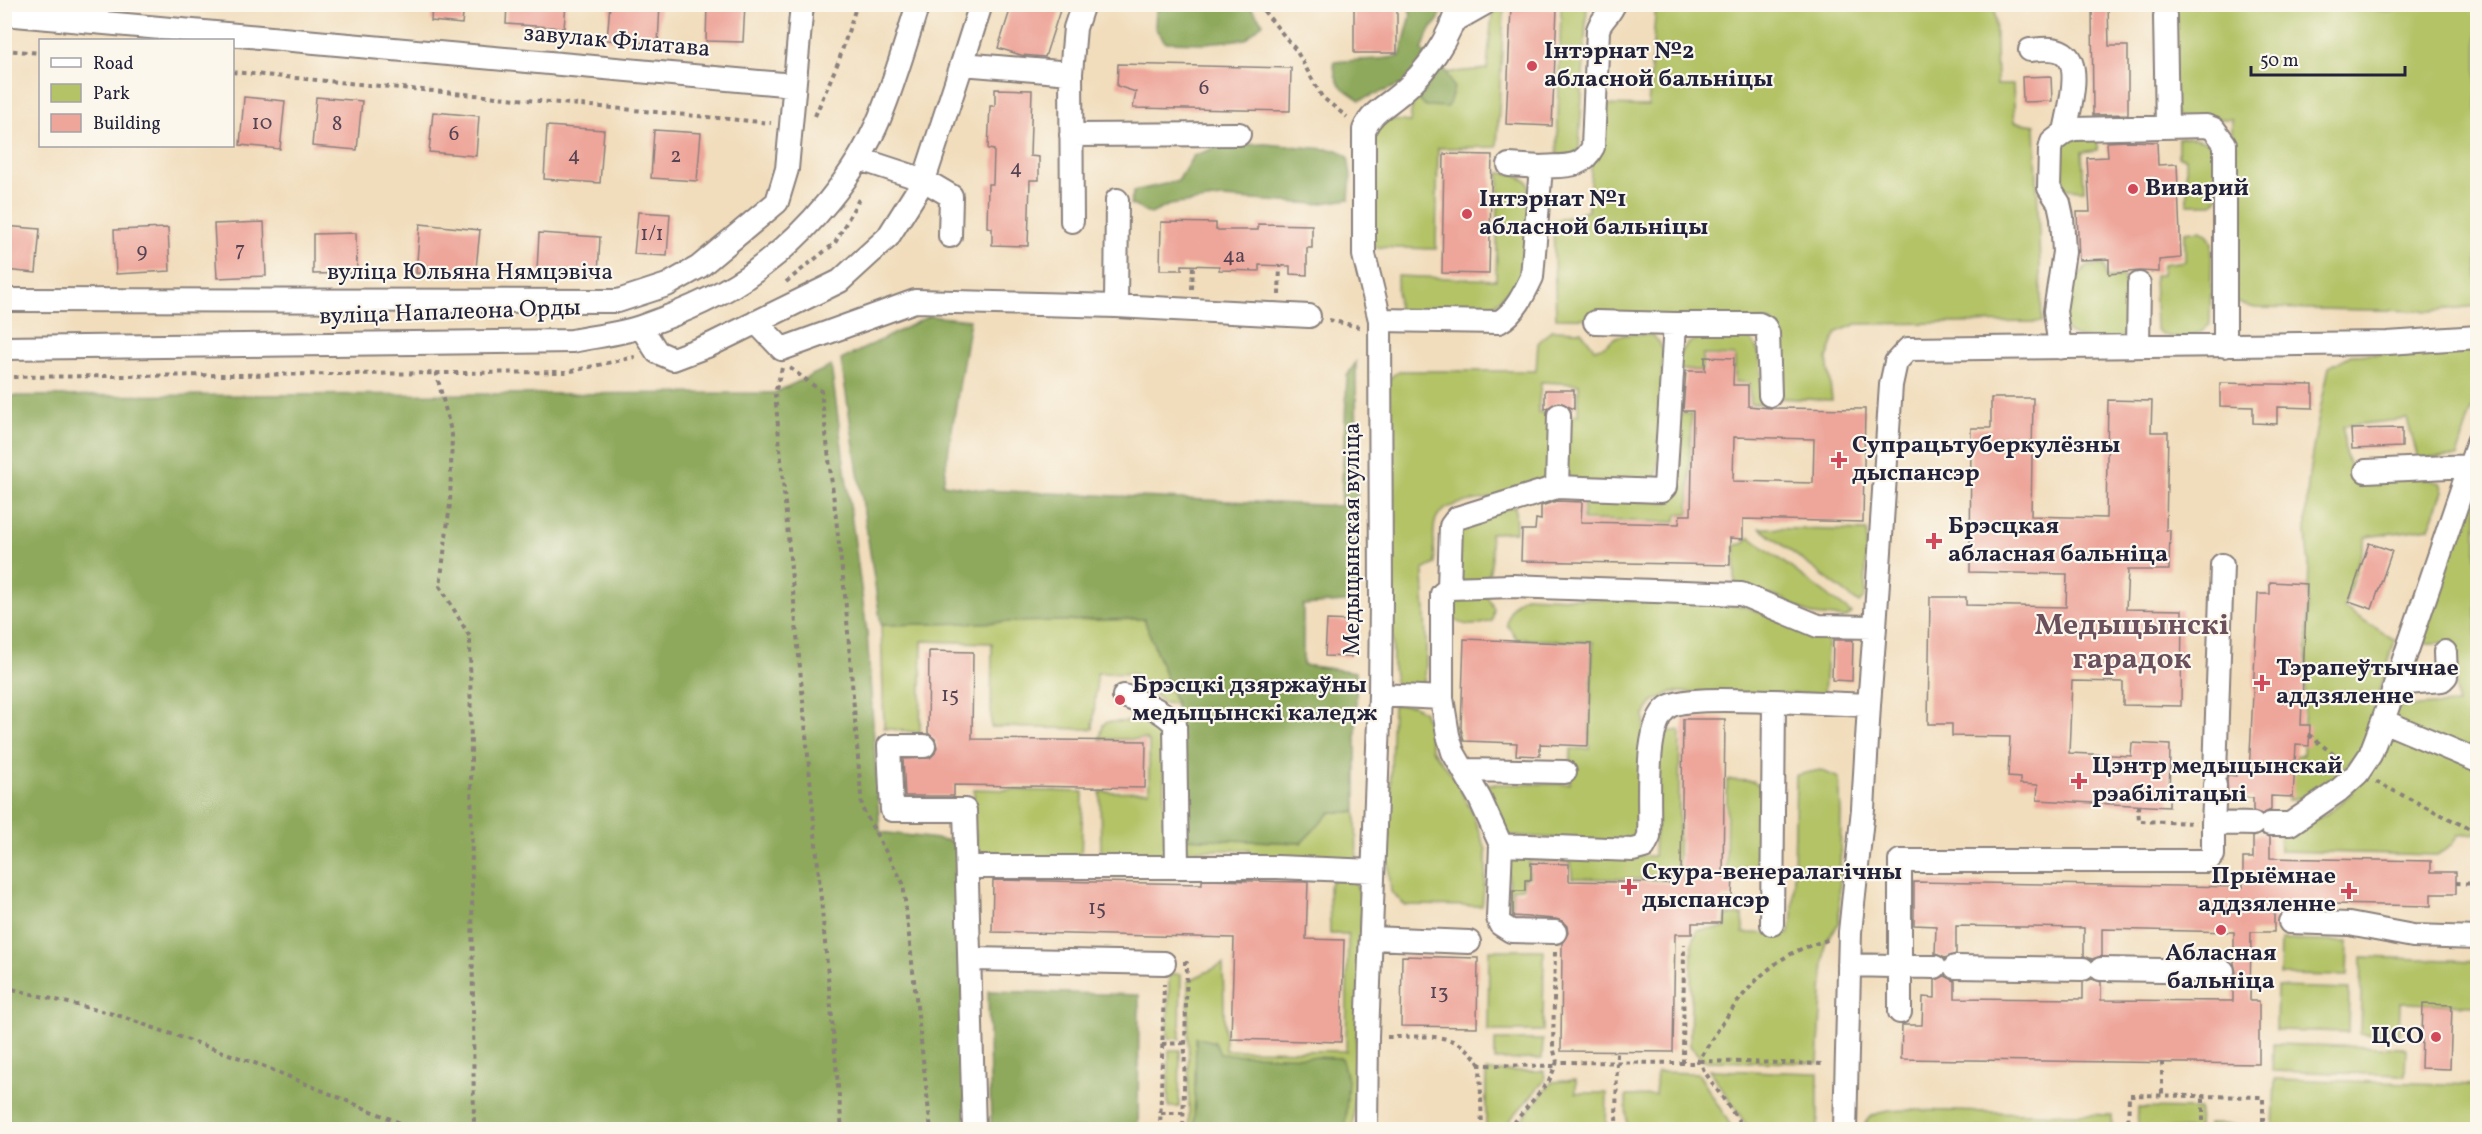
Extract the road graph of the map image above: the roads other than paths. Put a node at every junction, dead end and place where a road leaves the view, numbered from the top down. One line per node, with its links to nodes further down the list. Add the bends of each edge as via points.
1 (802, 4): 13 (street, вуліца Юльяна Нямцэвіча)
2 (918, 4): 18 (street, вуліца Напалеона Орды, via 880,118)
3 (981, 4): 11 (street)
4 (1083, 4): 12 (street, via 1075,28)
5 (1484, 4): 7 (street)
6 (1614, 4): 20 (street, via 1598,30 1593,147 1581,163)
7 (1456, 13): 32 (street, Медыцынская вуліца, via 1444,42 1417,77 1368,120 1364,130 1364,255)
8 (4, 14): 13 (street, завулак Філатава)
9 (2165, 16): 14 (street)
10 (2030, 50): 15 (street, via 2051,49 2067,55 2072,66 2074,81)
11 (962, 64): 12 (street); 21 (street)
12 (1071, 73): 17 (street)
13 (784, 84): 26 (street, вуліца Юльяна Нямцэвіча, via 780,124 787,170 777,202 699,267 667,285 618,301)
14 (2167, 127): 15 (street); 36 (street, via 2206,126 2214,129 2225,144)
15 (2065, 132): 38 (street, via 2052,142 2049,188 2062,217 2064,252 2055,311)
16 (1239, 134): 17 (street)
17 (1071, 135): 23 (street)
18 (860, 159): 21 (street); 33 (street, вуліца Напалеона Орды, via 808,224 758,270 703,302)
19 (1509, 165): 20 (street)
20 (1541, 167): 32 (street, via 1532,277 1508,317 1499,322)
21 (924, 180): 24 (street, via 951,196); 29 (street, via 888,237 840,281)
22 (1117, 200): 27 (street)
23 (1072, 221)
24 (950, 236)
25 (2139, 284): 35 (street)
26 (4, 300)
27 (1116, 306): 28 (street); 29 (street, via 915,301 782,349)
28 (1309, 316)
29 (756, 321): 33 (street, via 674,359 657,352)
30 (1595, 322): 31 (street)
31 (1676, 324): 39 (street, via 1765,327); 44 (street, via 1665,487 1661,491)
32 (1380, 326): 50 (street, Медыцынская вуліца)
33 (641, 327): 37 (street, вуліца Напалеона Орды, via 572,341)
34 (2478, 337): 36 (street)
35 (2138, 346): 36 (street); 38 (street)
36 (2225, 346)
37 (4, 348)
38 (2060, 348): 47 (street, via 1908,349 1896,362 1891,385)
39 (1770, 394)
40 (1559, 415): 44 (street)
41 (2478, 442): 42 (street)
42 (2469, 466): 43 (street); 49 (street)
43 (2366, 471)
44 (1557, 487): 46 (street, via 1457,518 1451,526)
45 (2222, 565): 60 (street)
46 (1449, 588): 47 (street, via 1512,586 1741,594 1818,626); 52 (street, via 1442,594)
47 (1875, 627): 54 (street)
48 (2445, 652): 49 (street, via 2446,676 2442,681)
49 (2395, 684): 55 (street)
50 (1380, 695): 52 (street); 64 (street, Медыцынская вуліца)
51 (1124, 696): 63 (street, via 1152,707 1175,724)
52 (1442, 698): 58 (street, via 1453,752)
53 (1774, 701): 54 (street); 61 (street, via 1696,700 1669,707 1659,720 1652,741 1649,837 1644,846 1633,850); 66 (street)
54 (1869, 705): 73 (street)
55 (2383, 721): 57 (street); 60 (street, via 2370,755 2358,773 2290,824)
56 (924, 746): 62 (street, via 889,746 892,810 965,810)
57 (2478, 761)
58 (1465, 770): 59 (street); 61 (street)
59 (1566, 772)
60 (2214, 823): 74 (street, via 2213,855 2207,861 1900,861)
61 (1501, 845): 67 (street, via 1500,924 1511,931)
62 (968, 867): 63 (street); 71 (street)
63 (1177, 867): 64 (street)
64 (1374, 871): 68 (street, Медыцынская вуліца)
65 (2290, 922): 69 (street, via 2349,924 2413,936)
66 (1772, 924)
67 (1555, 932)
68 (1371, 938): 70 (street); 78 (street, Медыцынская вуліца)
69 (2478, 938)
70 (1469, 942)
71 (971, 959): 72 (street); 77 (street)
72 (1164, 963)
73 (1849, 965): 74 (street); 79 (street)
74 (1900, 966): 75 (street); 76 (street)
75 (2223, 971)
76 (1900, 1012)
77 (974, 1130)
78 (1366, 1130)
79 (1845, 1130)

